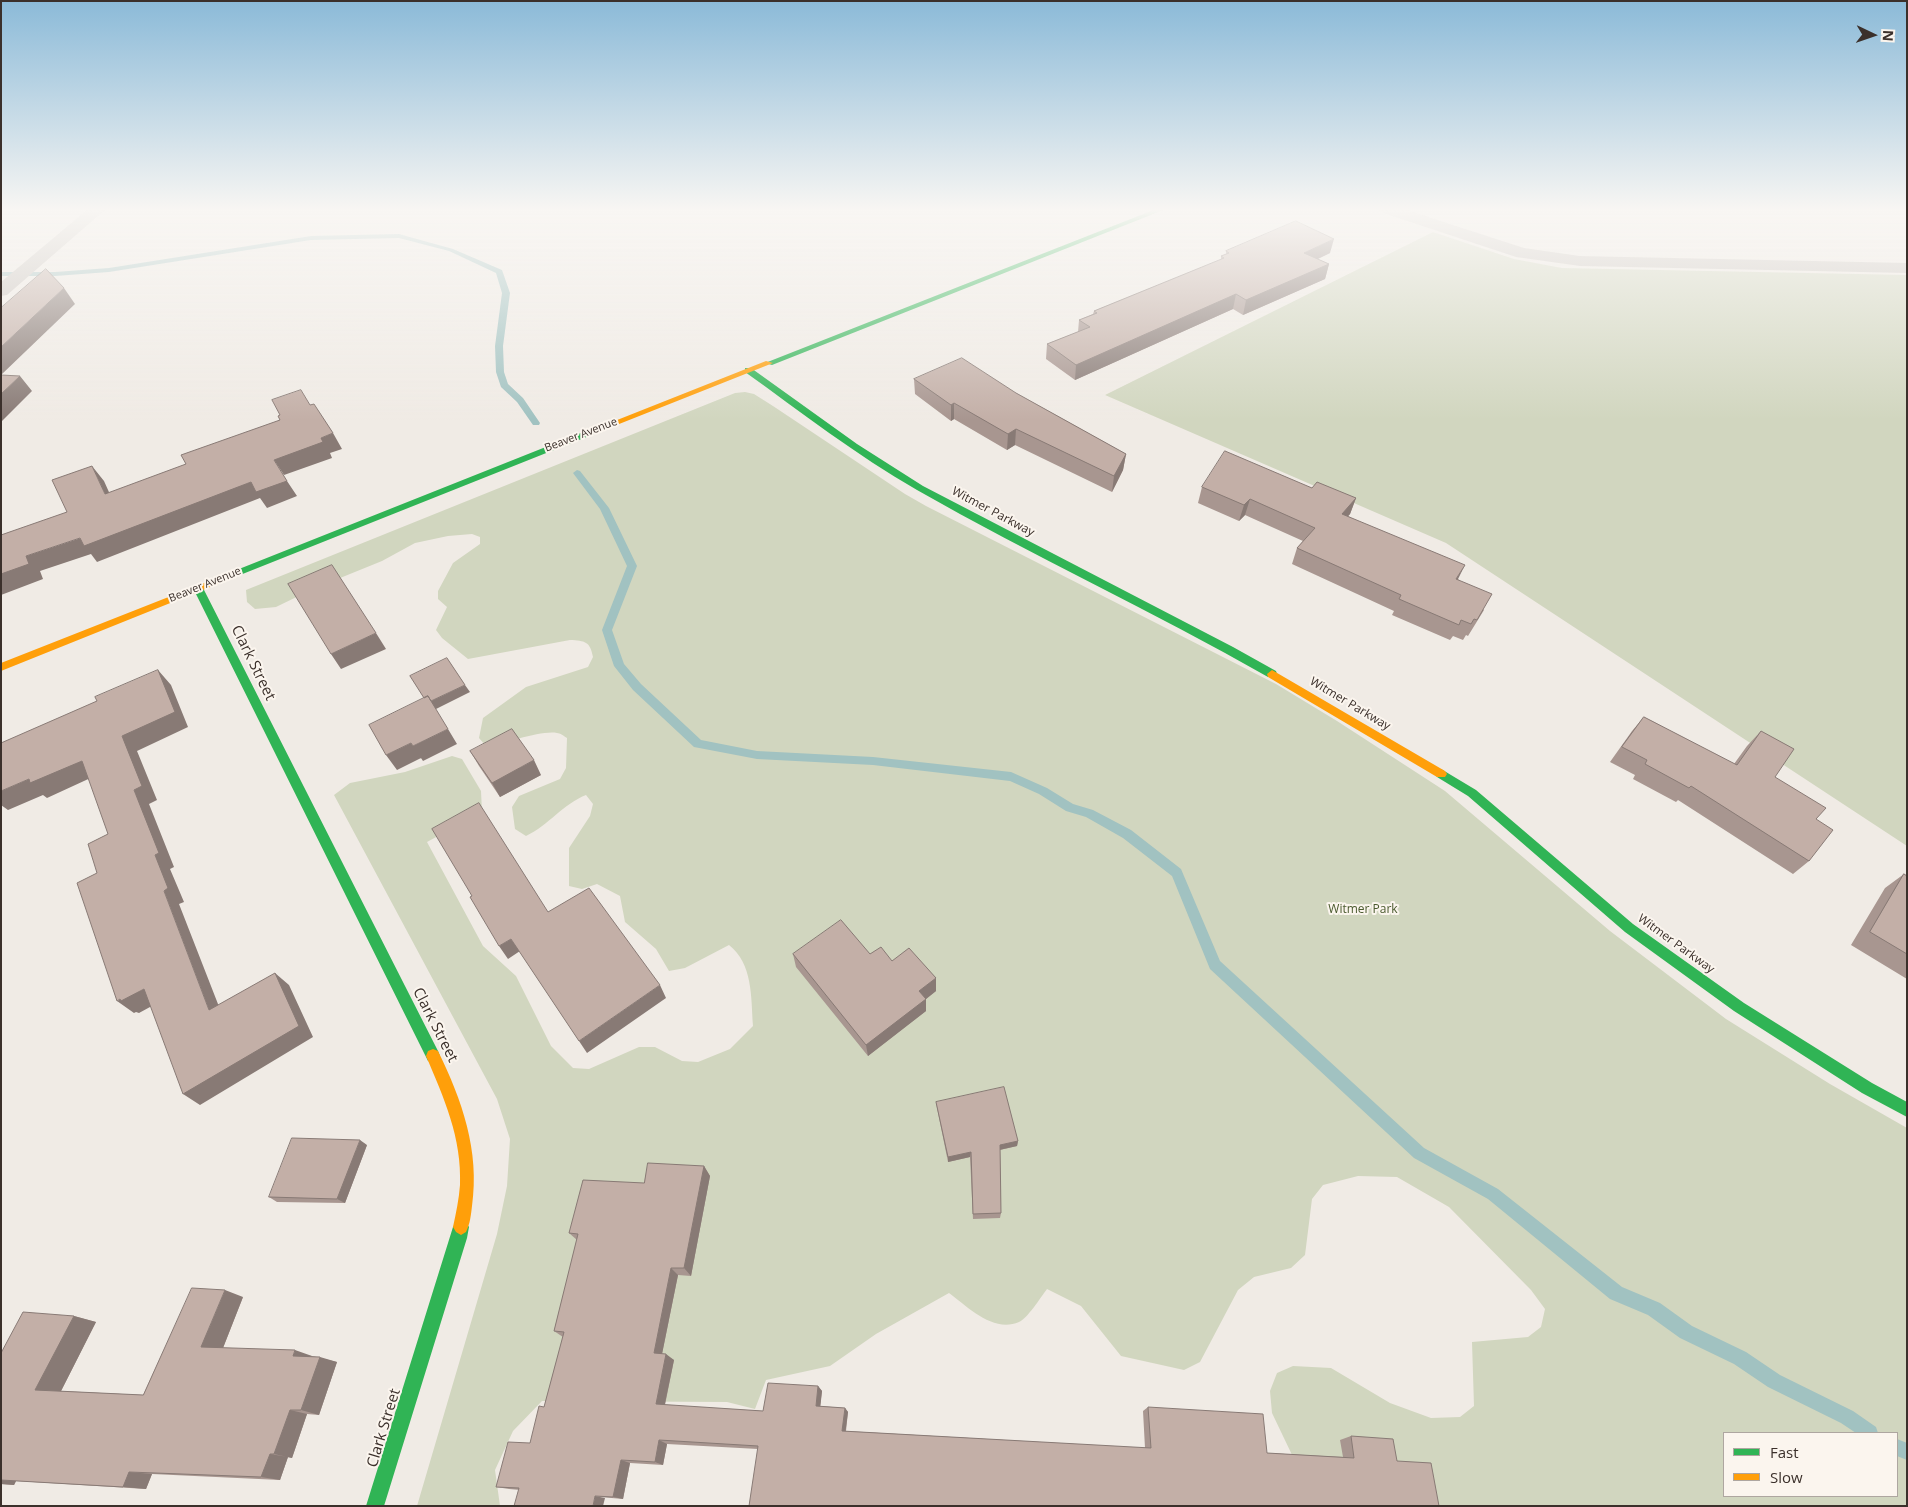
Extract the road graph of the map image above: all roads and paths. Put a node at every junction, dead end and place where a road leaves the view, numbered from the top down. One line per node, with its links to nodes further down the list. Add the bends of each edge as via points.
1 (15, 279): 3 (street)
2 (983, 279): 4 (street, Beaver Avenue)
3 (1, 291)
4 (748, 370): 5 (street, Beaver Avenue); 7 (street, Witmer Parkway, via 918,487 1223,645 1472,793 1637,933 1739,1007)
5 (198, 588): 6 (street, Beaver Avenue); 8 (street, Clark Street, via 443,1075 459,1115 466,1154 467,1186 459,1238)
6 (1, 667)
7 (1907, 1110)
8 (375, 1506)

